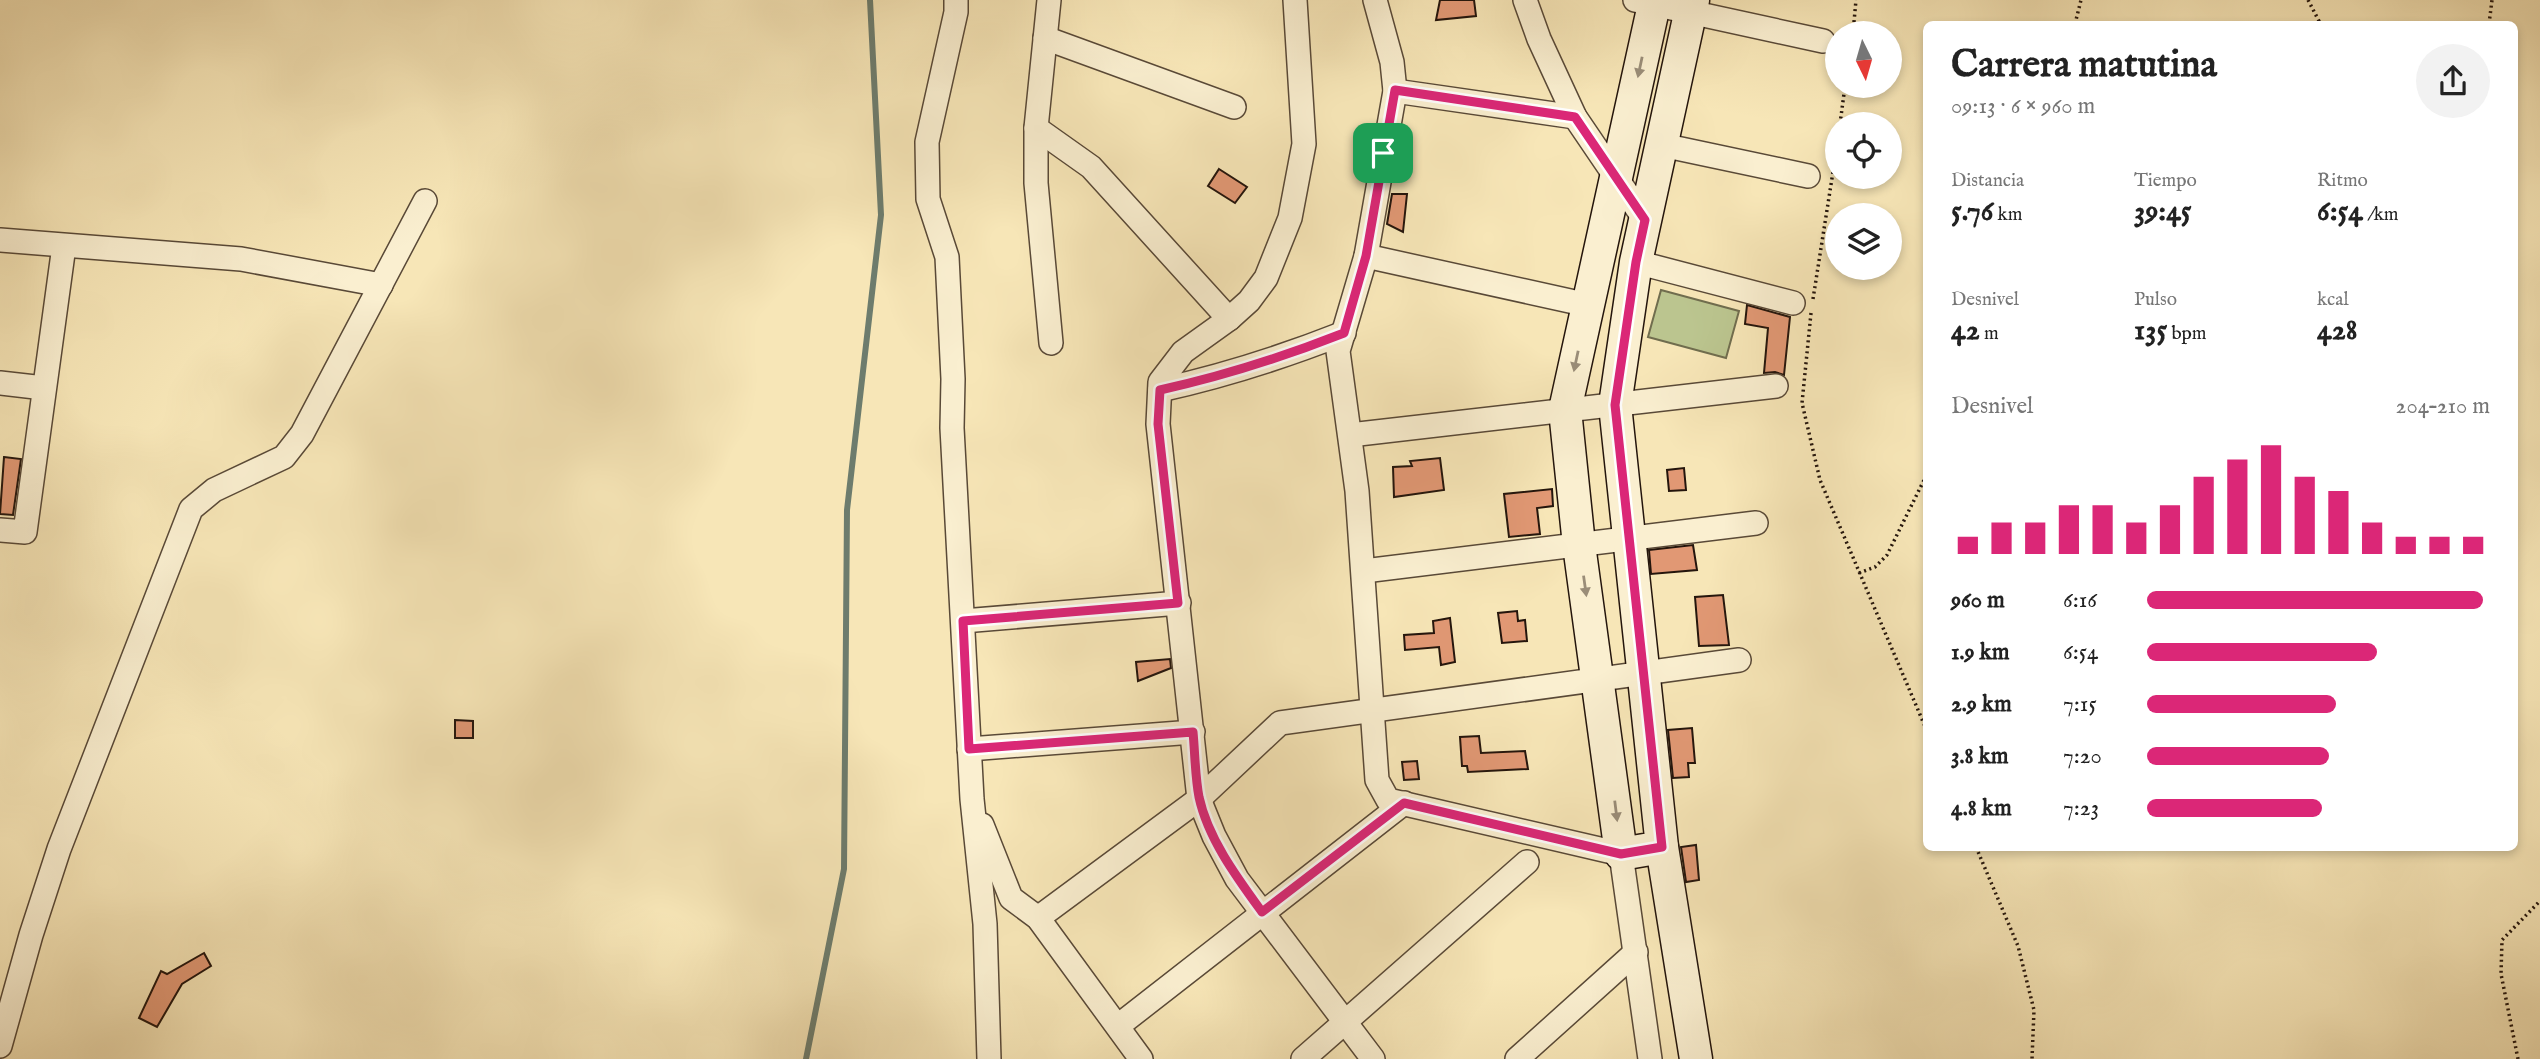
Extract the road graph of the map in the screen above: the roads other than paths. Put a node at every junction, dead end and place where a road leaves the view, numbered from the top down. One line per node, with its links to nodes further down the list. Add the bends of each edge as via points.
1 (956, 0): 42 (street, via 927,142 928,199 947,257)
2 (1049, 0): 8 (street)
3 (1295, 0): 26 (street, via 1304,144 1290,218 1266,278)
4 (1375, 0): 10 (street)
5 (1525, 0): 12 (street)
6 (1648, 1): 7 (street); 16 (street, one-way to 16)
7 (1692, 6): 9 (street); 14 (street)
8 (1045, 38): 11 (street); 13 (street)
9 (1823, 41)
10 (1395, 90): 12 (street); 21 (street)
11 (1234, 107)
12 (1575, 117): 16 (street)
13 (1036, 128): 26 (street, via 1091,167); 28 (street, via 1036,183)
14 (1662, 145): 15 (street); 18 (street)
15 (1808, 176)
16 (1616, 179): 18 (street); 25 (street)
17 (425, 201): 23 (street)
18 (1645, 220): 22 (street)
19 (0, 240): 20 (street)
20 (64, 246): 23 (street, via 241,260); 31 (street)
21 (1366, 256): 25 (street); 27 (street)
22 (1636, 262): 24 (street); 33 (street)
23 (381, 285): 60 (street, via 302,434 284,457 214,489 191,509 59,849)
24 (1793, 303)
25 (1588, 305): 34 (street, one-way to 34)
26 (1229, 320): 32 (street, via 1183,352 1160,382)
27 (1344, 333): 32 (street, via 1235,373); 35 (street, via 1338,351)
28 (1051, 343)
29 (0, 383): 31 (street)
30 (1776, 386): 33 (street)
31 (44, 388): 37 (street, via 25,532)
32 (1160, 390): 41 (street, via 1158,424)
33 (1615, 405): 34 (street); 38 (street)
34 (1565, 410): 35 (street); 39 (street)
35 (1350, 435): 40 (street)
36 (1756, 523): 38 (street)
37 (0, 530)
38 (1629, 538): 39 (street); 44 (street)
39 (1579, 545): 40 (street); 45 (street, one-way to 45)
40 (1364, 571): 46 (street)
41 (1178, 603): 42 (street); 47 (street)
42 (963, 621): 48 (street)
43 (1740, 660): 44 (street)
44 (1643, 673): 45 (street); 52 (street)
45 (1599, 678): 46 (street); 53 (street, one-way to 53)
46 (1371, 710): 50 (street, via 1280,723); 51 (street, via 1377,780 1388,800)
47 (1193, 732): 48 (street); 50 (street)
48 (969, 749): 49 (street)
49 (972, 799): 56 (street, via 1011,898); 61 (street, via 985,925)
50 (1199, 799): 55 (street, via 1237,879); 56 (street)
51 (1404, 803): 53 (street); 55 (street)
52 (1662, 847): 53 (street); 67 (street)
53 (1621, 854): 57 (street)
54 (1527, 862): 58 (street)
55 (1262, 912): 58 (street); 59 (street)
56 (1038, 918): 59 (street)
57 (1636, 952): 65 (street); 66 (street)
58 (1345, 1022): 63 (street); 64 (street)
59 (1118, 1026): 62 (street)
60 (0, 1046)
61 (989, 1059)
62 (1141, 1059)
63 (1303, 1059)
64 (1373, 1059)
65 (1517, 1059)
66 (1650, 1059)
67 (1696, 1059)

